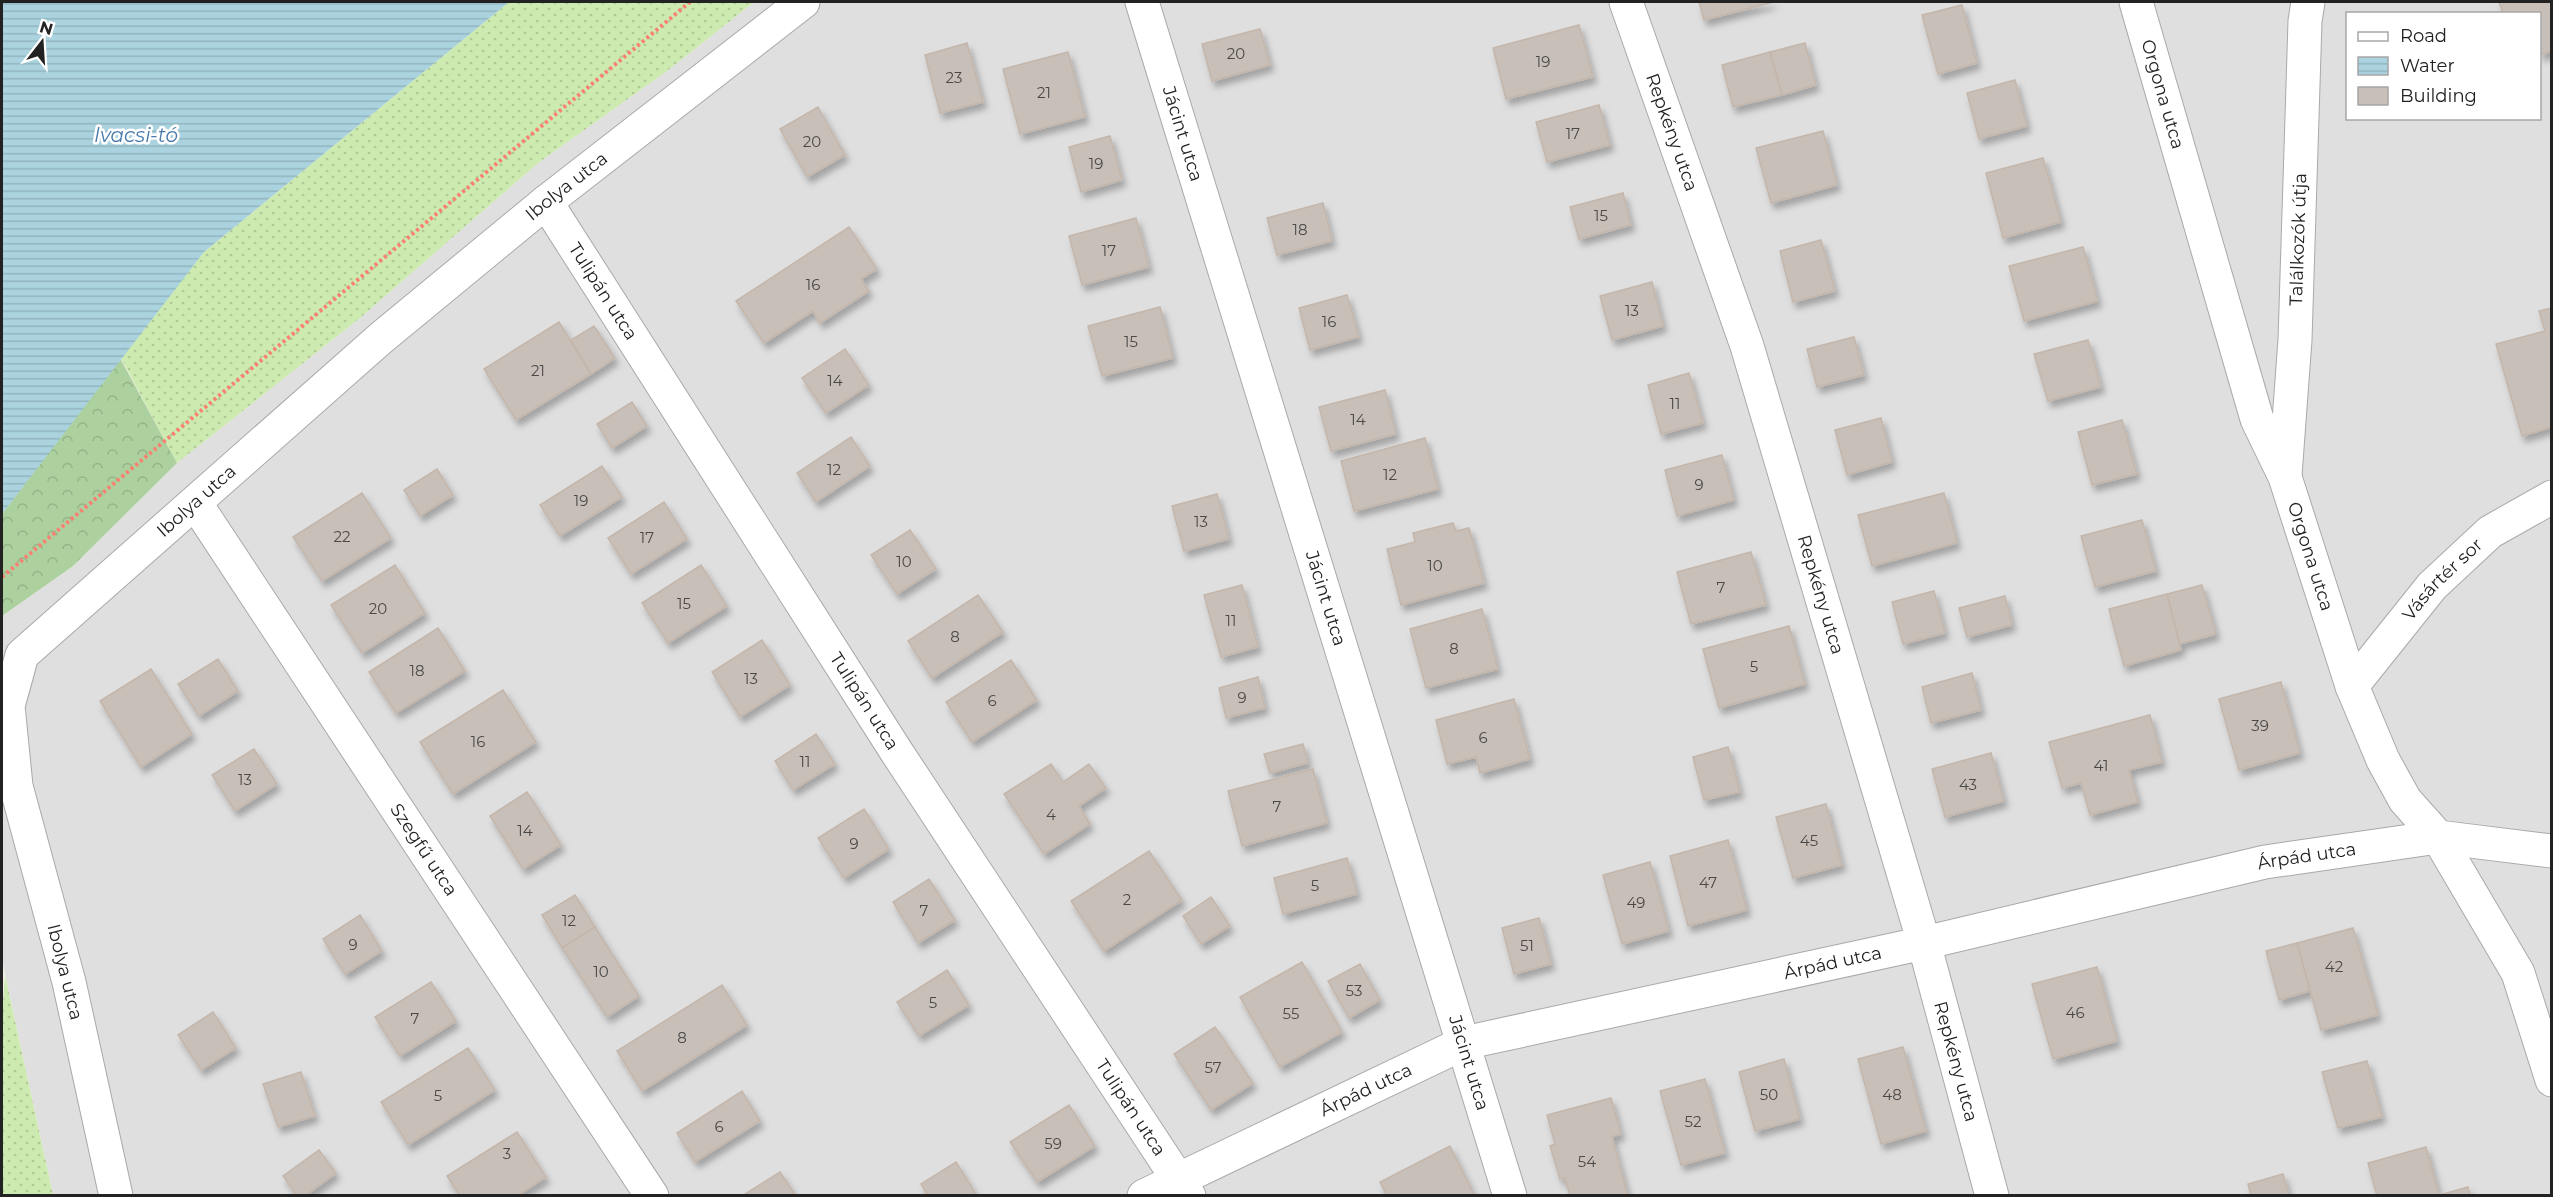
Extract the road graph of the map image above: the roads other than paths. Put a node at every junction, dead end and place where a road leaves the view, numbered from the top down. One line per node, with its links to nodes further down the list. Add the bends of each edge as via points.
1 (803, 2): 6 (street, Ibolya utca)
2 (1142, 2): 14 (street, Jácint utca)
3 (1626, 2): 13 (street, Repkény utca, via 1747,345)
4 (2136, 2): 7 (street, Orgona utca, via 2256,419)
5 (2308, 2): 7 (street, Találkozók útja, via 2295,340)
6 (546, 202): 9 (street, Ibolya utca, via 381,339); 16 (street, Tulipán utca, via 896,751)
7 (2285, 477): 10 (street, Orgona utca)
8 (2552, 497): 10 (street, Vásártér sor, via 2490,532 2432,586)
9 (196, 504): 17 (street, Ibolya utca, via 22,655 8,706 16,786 69,982); 18 (street, Szegfű utca)
10 (2352, 686): 11 (street, Orgona utca, via 2383,760 2405,800)
11 (2438, 837): 12 (street, Árpád utca); 13 (street, Árpád utca, via 2265,862); 15 (street, Orgona utca, via 2518,973)
12 (2552, 851)
13 (1924, 943): 14 (street, Árpád utca); 21 (street, Repkény utca)
14 (1464, 1043): 16 (street, Árpád utca); 20 (street, Jácint utca)
15 (2552, 1080)
16 (1184, 1186): 19 (street, Árpád utca)
17 (116, 1196)
18 (652, 1196)
19 (1144, 1196)
20 (1510, 1196)
21 (1992, 1196)

